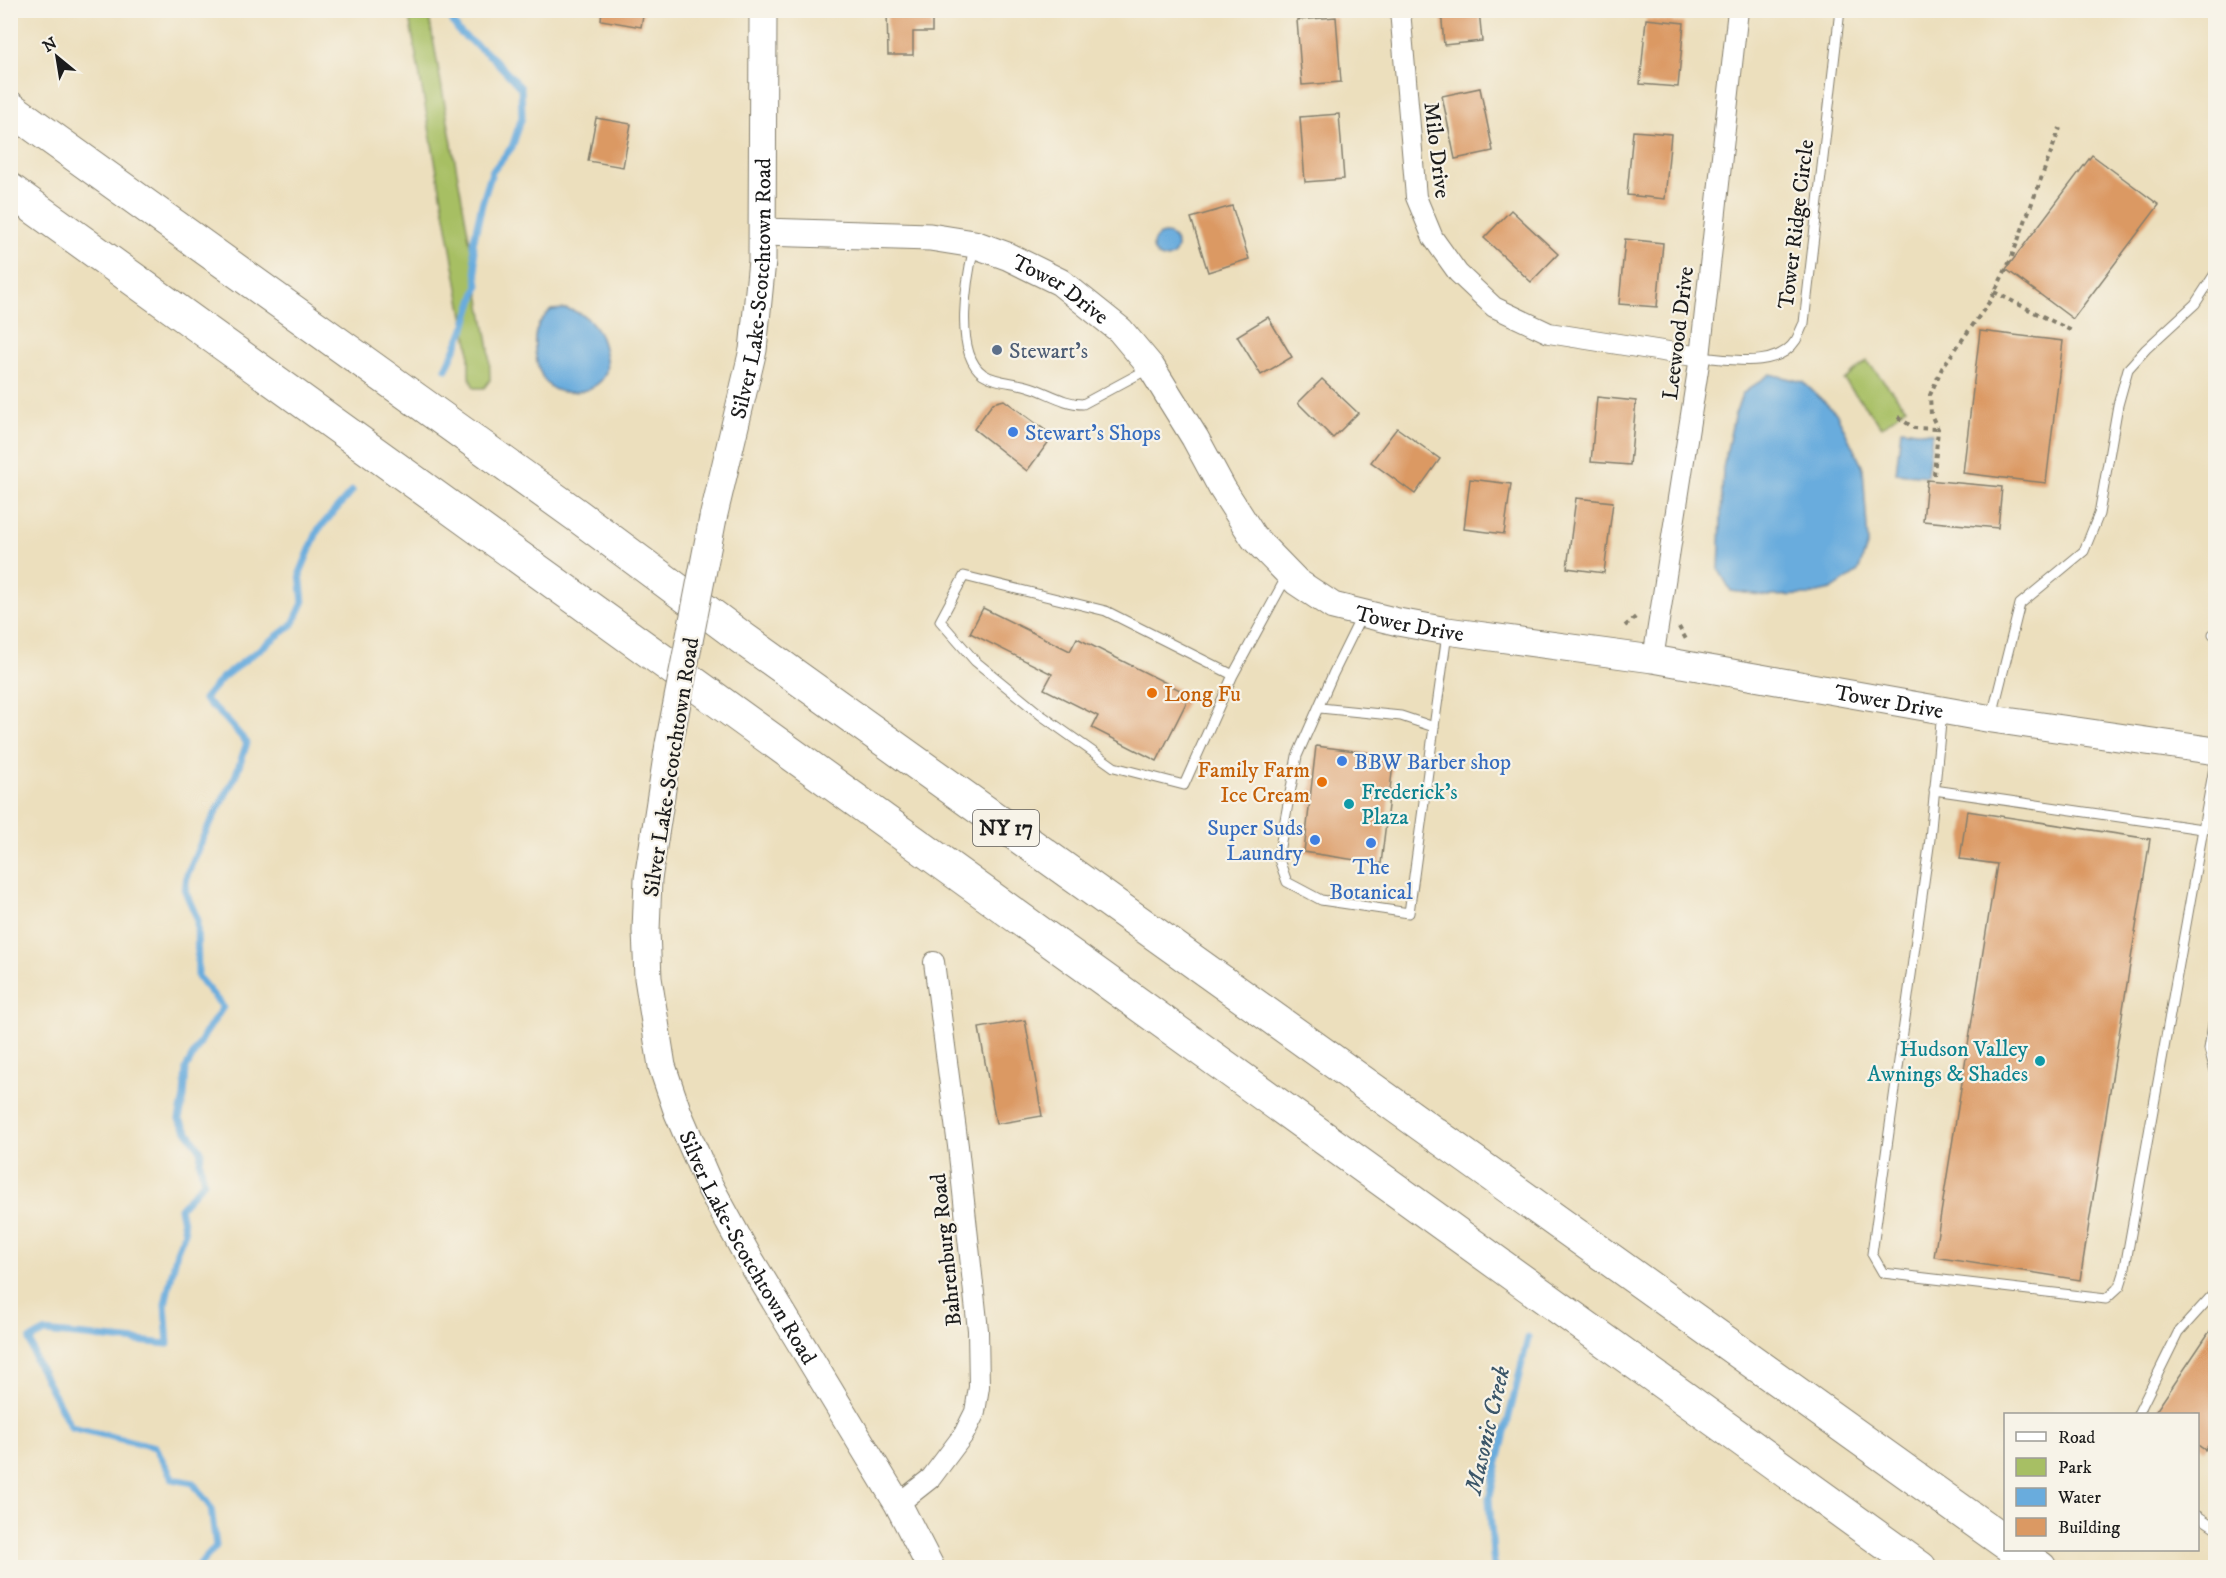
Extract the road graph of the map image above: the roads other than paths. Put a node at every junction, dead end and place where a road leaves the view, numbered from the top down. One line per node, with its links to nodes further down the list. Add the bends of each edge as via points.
1 (763, 10): 7 (street, Silver Lake-Scotchtown Road)
2 (1400, 10): 10 (street, Milo Drive, via 1416,198 1433,237 1458,273 1494,307 1549,333)
3 (1738, 10): 10 (street, Leewood Drive)
4 (1840, 10): 10 (lane, Tower Ridge Circle, via 1804,323 1795,342 1781,354 1759,360)
5 (10, 108): 32 (highway, NY 17, via 760,651)
6 (10, 190): 35 (highway, NY 17)
7 (763, 232): 8 (street, Tower Drive, via 930,237); 29 (street, Silver Lake-Scotchtown Road, bridge, via 753,350 713,518 669,744 648,879 646,931 651,1000 662,1066 710,1187)
8 (974, 244): 11 (street, Tower Drive, via 1060,282 1120,330); 11 (lane, via 967,278 965,332 971,363 983,374 1071,404 1083,404)
9 (2216, 272): 19 (lane, via 2195,304 2145,348 2128,369 2100,514 2084,551 2020,604)
10 (1700, 357): 15 (street, Leewood Drive)
11 (1151, 367): 12 (street, Tower Drive, via 1254,538)
12 (1288, 574): 13 (street, Tower Drive, via 1333,606); 16 (lane)
13 (1363, 613): 14 (street, Tower Drive); 17 (lane)
14 (1448, 631): 15 (street, Tower Drive); 20 (lane)
15 (1653, 659): 18 (street, Tower Drive)
16 (1233, 675): 16 (lane, via 1106,610 964,576 940,621 975,661 1114,767 1184,785)
17 (1320, 708): 20 (lane, via 1401,716); 20 (lane, via 1297,756 1278,857 1287,882 1321,900 1409,913)
18 (1942, 710): 19 (street, Tower Drive); 22 (lane)
19 (1992, 718): 21 (street, Tower Drive)
20 (1434, 727)
21 (2216, 754): 23 (lane)
22 (1934, 790): 23 (lane); 23 (lane, via 1872,1254 1883,1273 2106,1299 2120,1286)
23 (2202, 829)
24 (934, 962): 29 (street, Bahrenburg Road, via 958,1146 975,1307 979,1388 975,1412 964,1434 931,1478)
25 (2216, 1006): 26 (lane, via 2209,1049)
26 (2216, 1074)
27 (2216, 1292): 28 (lane, via 2178,1333)
28 (2138, 1413)
29 (898, 1504): 34 (street, Silver Lake-Scotchtown Road)
30 (2199, 1517): 31 (lane)
31 (2216, 1528)
32 (2004, 1542)
33 (2015, 1551): 36 (highway)
34 (931, 1568)
35 (1920, 1568)
36 (2040, 1568)

